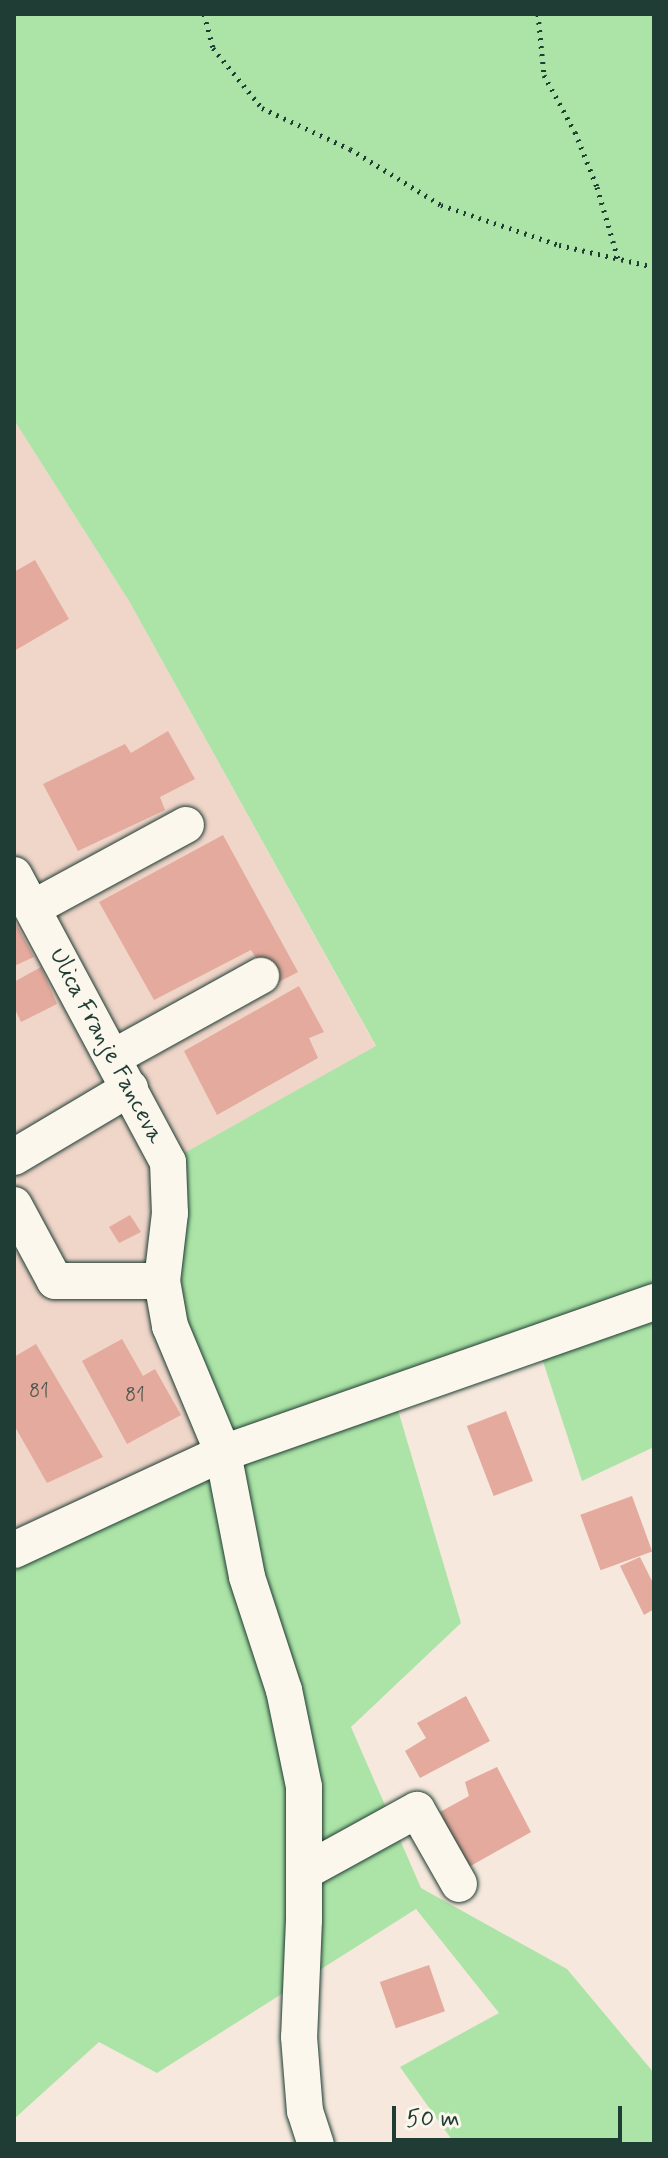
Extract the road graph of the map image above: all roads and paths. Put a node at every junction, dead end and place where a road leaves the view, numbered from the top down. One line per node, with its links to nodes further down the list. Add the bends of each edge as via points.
1 (204, 14): 3 (path, via 213,48 262,108 350,149 441,205)
2 (538, 14): 3 (path, via 544,75 575,132)
3 (618, 259): 4 (path)
4 (654, 267)
5 (186, 825): 7 (street)
6 (14, 875): 7 (street, Ulica Franje Fanceva)
7 (33, 908): 9 (street, Ulica Franje Fanceva)
8 (261, 976): 9 (street)
9 (114, 1057): 10 (street, Ulica Franje Fanceva)
10 (130, 1088): 11 (street); 13 (street, Ulica Franje Fanceva, via 168,1162 170,1213)
11 (14, 1157)
12 (14, 1205): 13 (street, via 55,1281)
13 (162, 1281): 15 (street, Ulica Franje Fanceva, via 170,1326)
14 (654, 1302): 15 (street)
15 (223, 1453): 16 (street); 17 (street, Ulica Franje Fanceva, via 247,1577 284,1690 304,1787)
16 (14, 1550)
17 (304, 1872): 18 (street, via 417,1810); 19 (street, Ulica Franje Fanceva, via 299,2037 305,2111)
18 (459, 1884)
19 (316, 2144)

